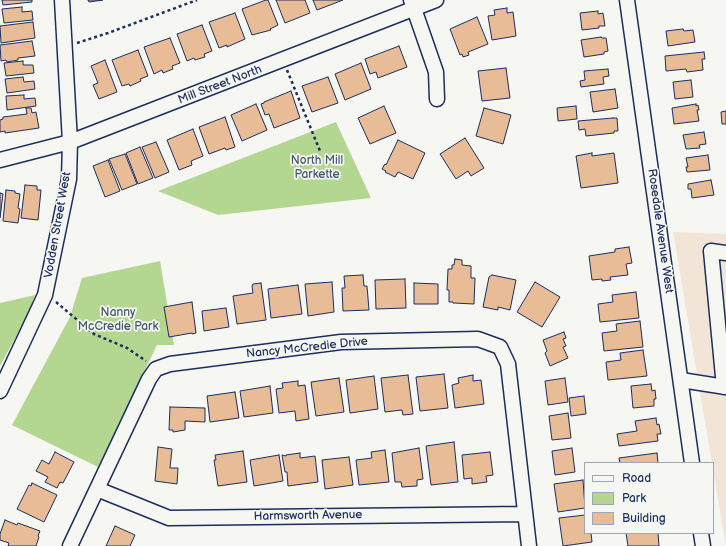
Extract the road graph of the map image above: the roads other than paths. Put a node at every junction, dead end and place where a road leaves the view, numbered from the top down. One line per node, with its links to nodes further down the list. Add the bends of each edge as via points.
1 (62, 0): 6 (street, Vodden Street West)
2 (436, 0): 4 (street, Mill Street North)
3 (627, 0): 9 (street, Rosedale Avenue West)
4 (412, 5): 5 (street, via 436,72); 6 (street, Mill Street North, via 283,60)
5 (437, 99)
6 (70, 142): 7 (street, Mill Street North); 11 (street, Vodden Street West, via 69,179 46,295)
7 (0, 160)
8 (726, 253): 10 (street, via 711,251)
9 (680, 380): 10 (street); 12 (street, Rosedale Avenue West)
10 (725, 387)
11 (0, 391)
12 (692, 462)
13 (97, 489): 14 (street, Harmsworth Avenue, via 169,518); 14 (street, Nancy McCredie Drive, via 156,369 170,364 341,342 478,339 500,346 508,364); 16 (street)
14 (525, 514): 17 (street, Nancy McCredie Drive)
15 (701, 534): 18 (street)
16 (70, 546)
17 (529, 546)
18 (703, 546)

